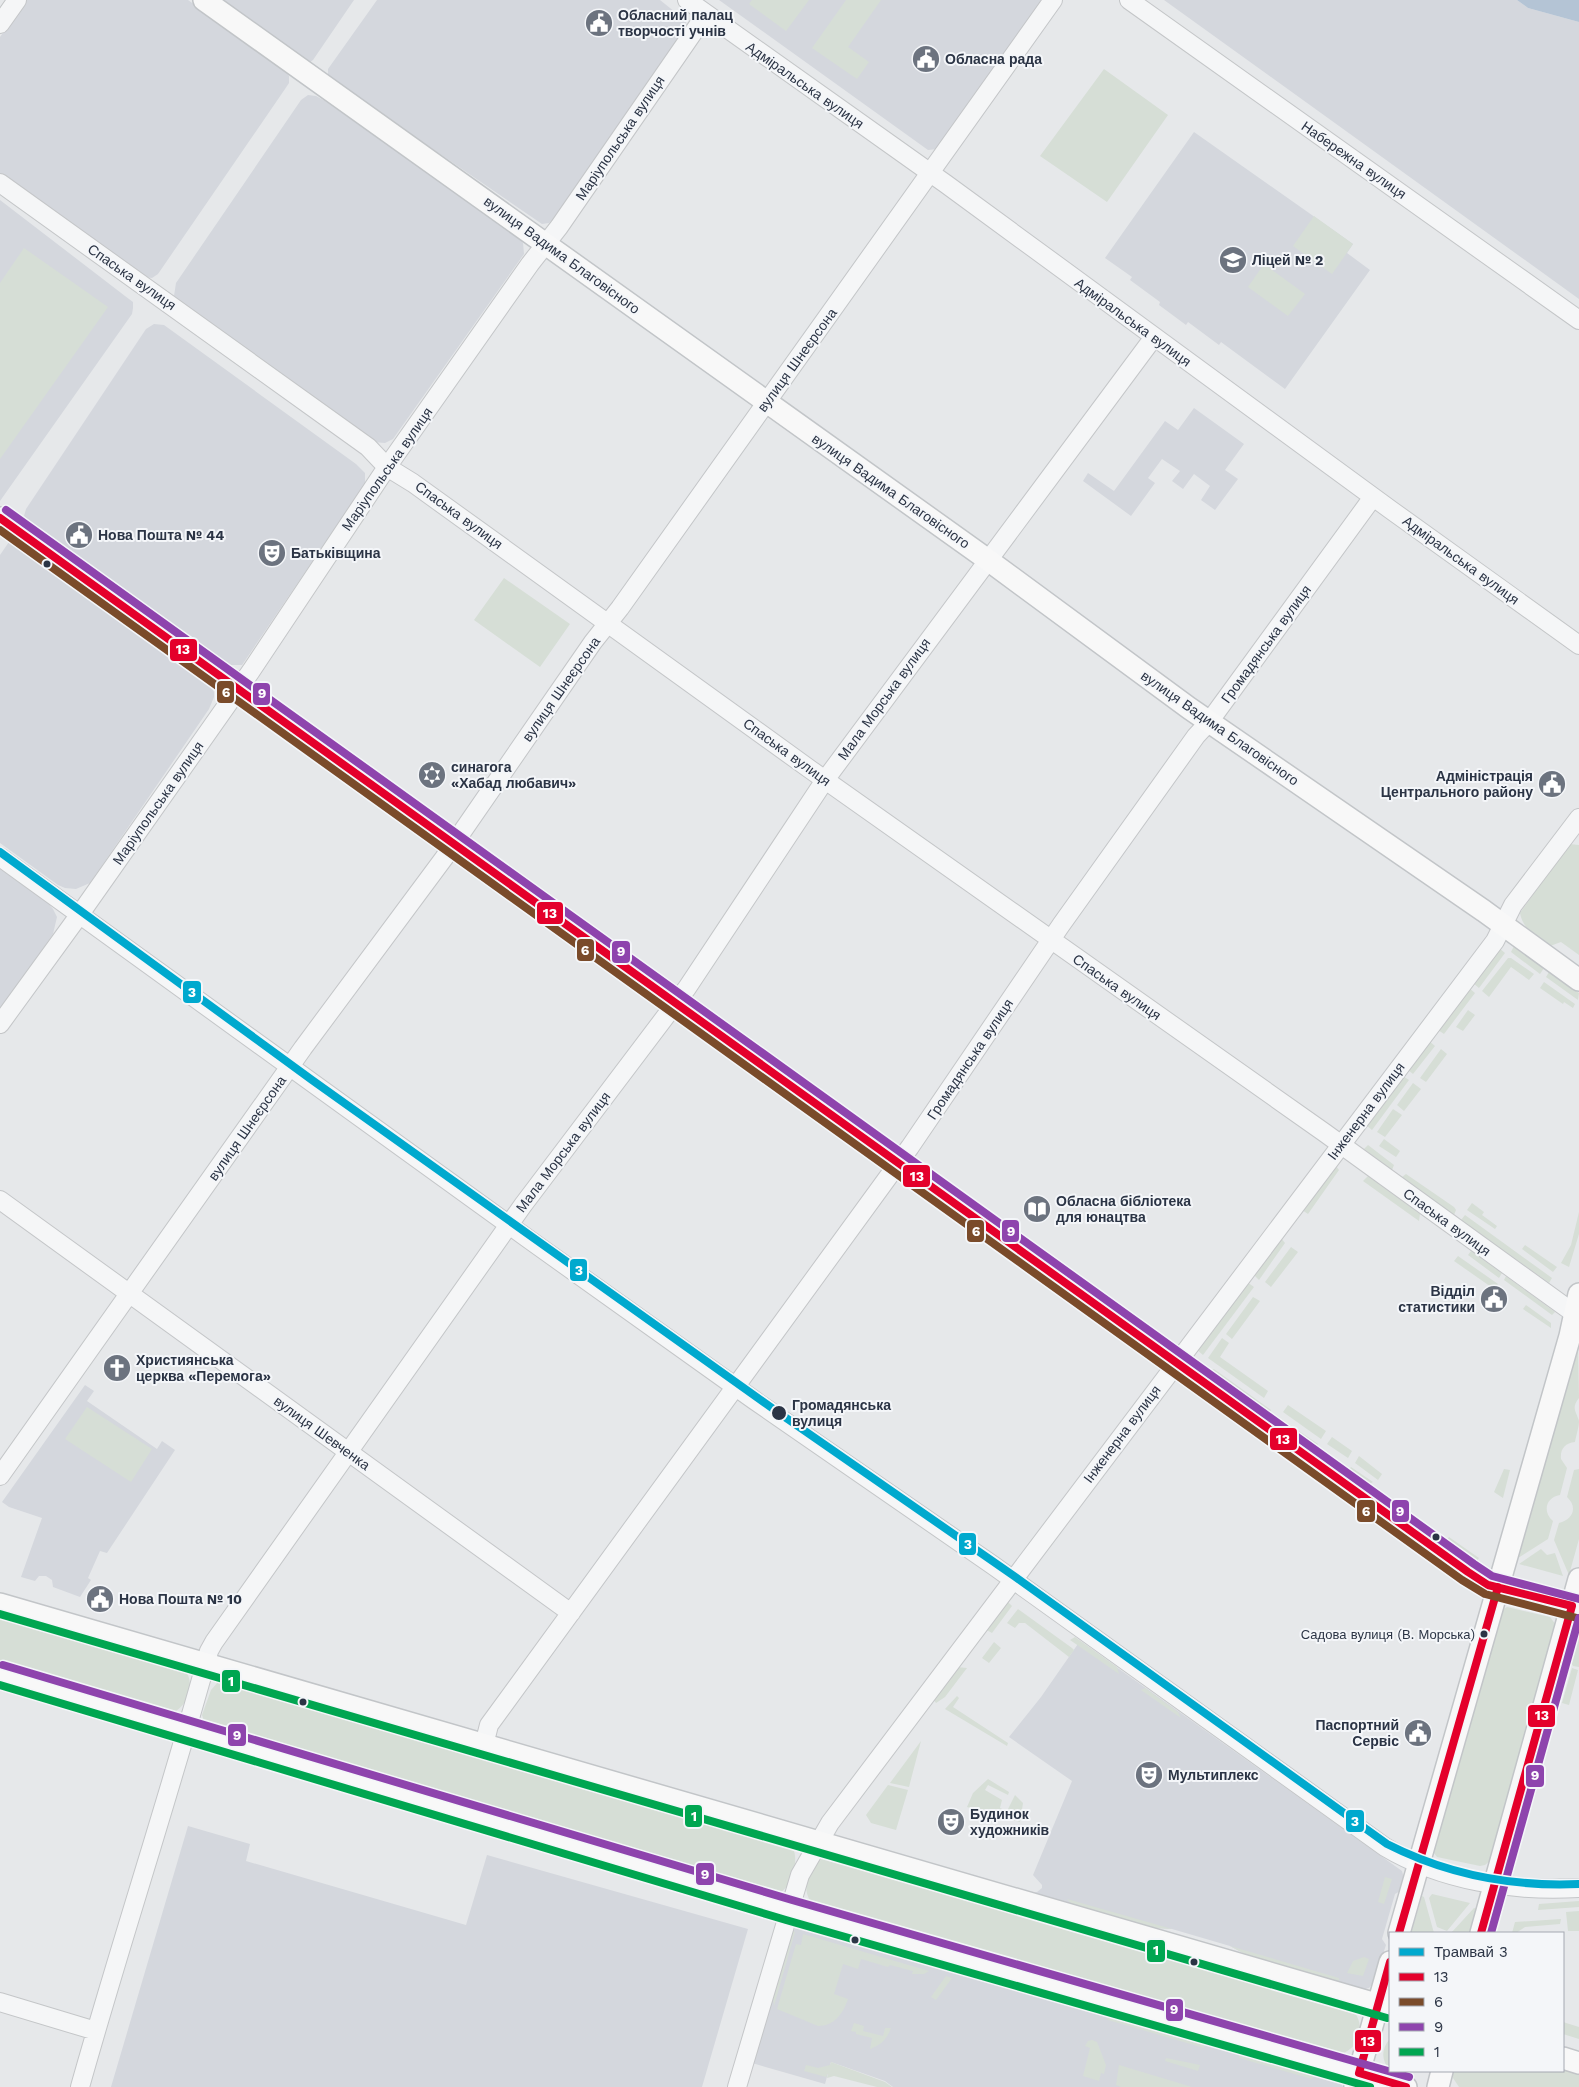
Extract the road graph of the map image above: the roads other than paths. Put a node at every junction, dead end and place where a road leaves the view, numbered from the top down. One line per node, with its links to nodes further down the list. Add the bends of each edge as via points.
1 (17, 0): 7 (street)
2 (204, 0): 10 (main road, вулиця Вадима Благовісного)
3 (687, 0): 6 (street, Адміральська вулиця)
4 (1053, 0): 8 (street, вулиця Шнеєрсона)
5 (1129, 0): 11 (street, Набережна вулиця)
6 (706, 14): 8 (street, Адміральська вулиця); 10 (street, Маріупольська вулиця)
7 (0, 24)
8 (930, 173): 12 (street, Адміральська вулиця); 13 (street, вулиця Шнеєрсона)
9 (0, 183): 14 (street, Спаська вулиця, via 368,447)
10 (547, 243): 13 (main road, вулиця Вадима Благовісного); 14 (street, Маріупольська вулиця)
11 (1579, 320)
12 (1154, 337): 15 (street, Адміральська вулиця); 17 (street, Мала Морська вулиця)
13 (766, 403): 17 (main road, вулиця Вадима Благовісного); 18 (street, вулиця Шнеєрсона)
14 (387, 467): 18 (street, Спаська вулиця); 20 (street, Маріупольська вулиця)
15 (1373, 497): 19 (street, Адміральська вулиця); 21 (street, Громадянська вулиця)
16 (0, 518): 20 (main road)
17 (988, 560): 21 (main road, вулиця Вадима Благовісного); 22 (street, Мала Морська вулиця)
18 (608, 623): 22 (street, Спаська вулиця); 24 (street, вулиця Шнеєрсона)
19 (1579, 645)
20 (238, 689): 24 (main road); 26 (street, Маріупольська вулиця)
21 (1209, 722): 27 (main road, вулиця Вадима Благовісного); 28 (street, Громадянська вулиця)
22 (825, 780): 28 (street, Спаська вулиця); 30 (street, Мала Морська вулиця)
23 (1579, 818): 27 (street, Інженерна вулиця, via 1512,905)
24 (454, 844): 30 (main road); 32 (street, вулиця Шнеєрсона)
25 (0, 857): 26 (street)
26 (80, 914): 31 (street, Маріупольська вулиця); 32 (street)
27 (1503, 925): 29 (main road, вулиця Вадима Благовісного); 33 (street, Інженерна вулиця, via 1495,941)
28 (1051, 940): 33 (street, Спаська вулиця); 34 (street, Громадянська вулиця)
29 (1579, 980)
30 (675, 1003): 34 (main road); 36 (street, Мала Морська вулиця)
31 (0, 1024)
32 (289, 1068): 36 (street); 37 (street, вулиця Шнеєрсона)
33 (1340, 1145): 38 (street, Спаська вулиця); 39 (street, Інженерна вулиця)
34 (898, 1163): 39 (main road); 40 (street, Громадянська вулиця)
35 (0, 1200): 37 (street, вулиця Шевченка)
36 (509, 1225): 40 (street); 41 (street, Мала Морська вулиця)
37 (128, 1292): 41 (street, вулиця Шевченка); 42 (street, вулиця Шнеєрсона)
38 (1578, 1308): 45 (main road)
39 (1175, 1363): 43 (street, Інженерна вулиця); 45 (main road, via 1468,1572 1488,1585)
40 (735, 1386): 43 (street); 48 (street, Громадянська вулиця)
41 (350, 1452): 48 (street, вулиця Шевченка); 49 (street, Мала Морська вулиця, via 218,1635)
42 (0, 1476)
43 (1012, 1579): 53 (street, Інженерна вулиця); 54 (street, via 1385,1847)
44 (1579, 1579): 47 (main road)
45 (1498, 1587): 47 (main road); 54 (main road)
46 (0, 1604): 49 (main road)
47 (1575, 1607): 55 (main road)
48 (571, 1613): 52 (street, Громадянська вулиця, via 489,1726)
49 (206, 1664): 51 (street, Мала Морська вулиця); 52 (main road)
50 (0, 1675): 51 (main road)
51 (187, 1731): 57 (main road); 63 (street, Мала Морська вулиця)
52 (484, 1745): 53 (main road)
53 (818, 1842): 57 (street, Інженерна вулиця, via 800,1875); 62 (main road)
54 (1418, 1865): 55 (street); 58 (main road)
55 (1495, 1884): 56 (street, via 1539,1890); 59 (main road)
56 (1579, 1888)
57 (789, 1910): 67 (main road); 69 (street, Інженерна вулиця)
58 (1398, 1932)
59 (1481, 1932)
60 (1389, 1970): 62 (main road)
61 (0, 2002): 63 (street)
62 (1384, 2007): 67 (main road)
63 (96, 2031): 68 (street, Мала Морська вулиця)
64 (1564, 2058): 65 (main road)
65 (1579, 2063)
66 (1442, 2072): 71 (main road)
67 (1357, 2080): 70 (main road)
68 (80, 2087)
69 (737, 2087)
70 (1406, 2087)
71 (1438, 2087)

